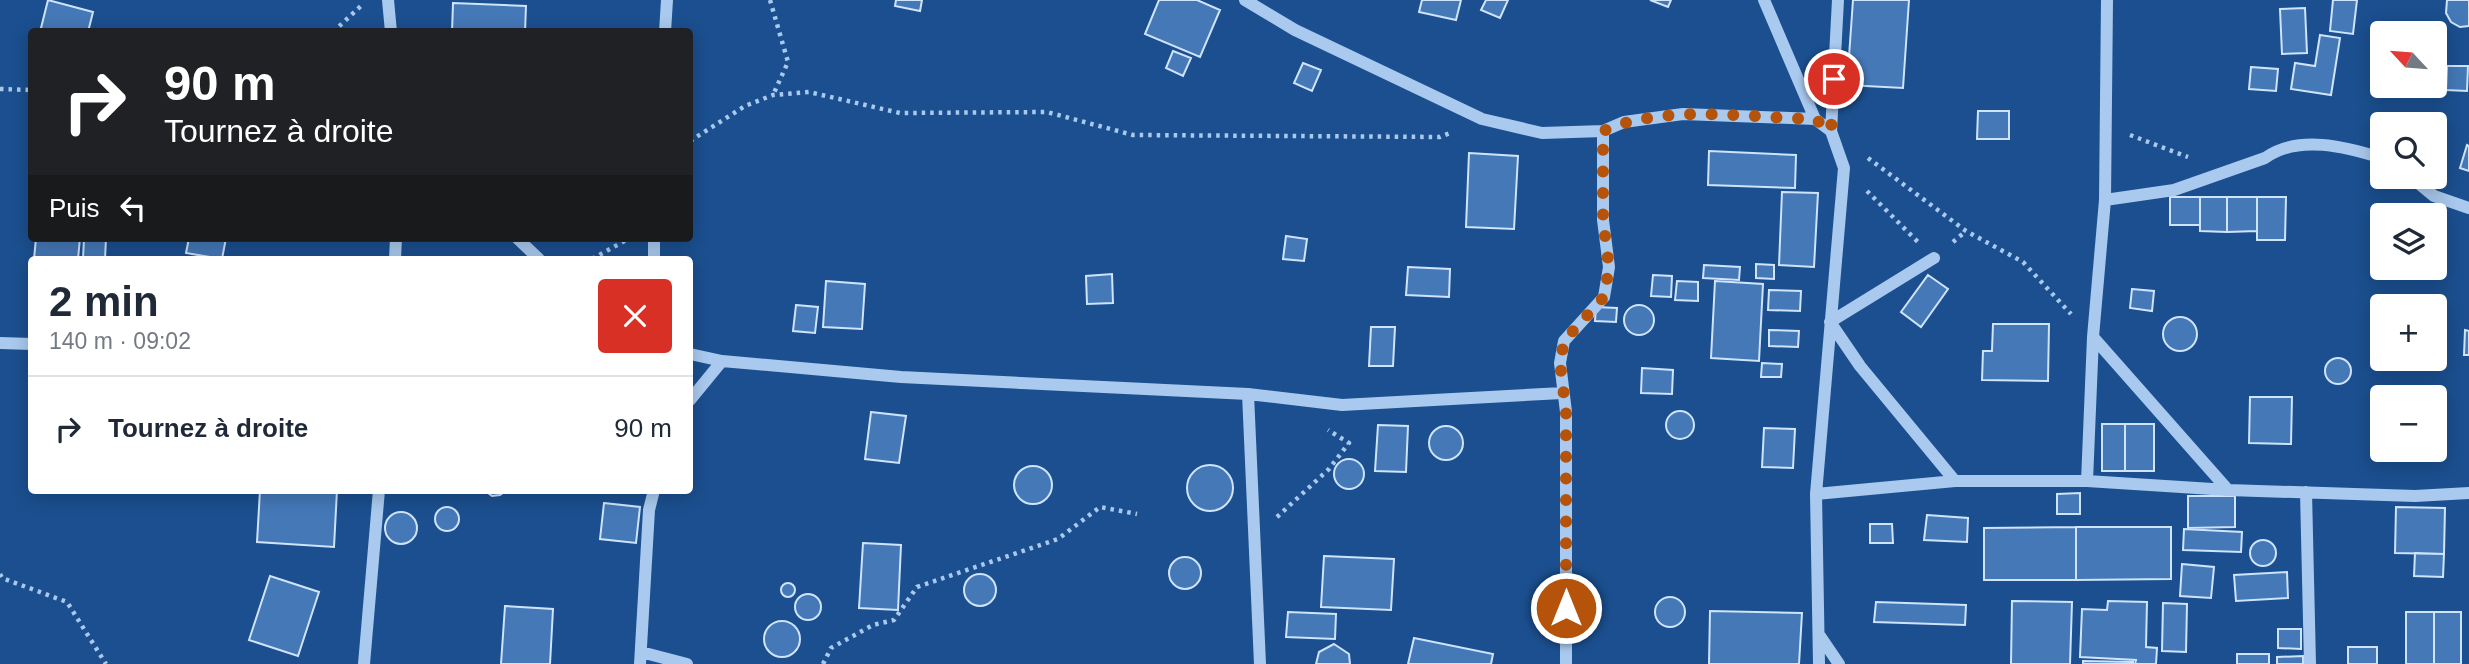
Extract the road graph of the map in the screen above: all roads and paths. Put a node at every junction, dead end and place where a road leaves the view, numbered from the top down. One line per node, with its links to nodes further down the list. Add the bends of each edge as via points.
1 (367, 0): 9 (path)
2 (388, 0): 10 (street)
3 (667, 0): 11 (street)
4 (770, 0): 14 (path, via 788,62)
5 (1245, 0): 15 (street, via 1295,30)
6 (1763, 0): 16 (street)
7 (1838, 0): 19 (street)
8 (2107, 0): 17 (street)
9 (336, 28)
10 (391, 28)
11 (665, 28)
12 (0, 89): 13 (path)
13 (28, 90)
14 (773, 95): 15 (path, via 809,92 900,113 1047,112 1133,135 1440,137); 20 (path, via 745,106)
15 (1482, 119): 18 (street, via 1542,133)
16 (1815, 119): 18 (street, via 1683,114 1624,122); 19 (street)
17 (2107, 126): 22 (path); 25 (street)
18 (1603, 131): 39 (street, via 1603,220 1609,267 1604,297 1564,341)
19 (1831, 131): 23 (street); 27 (path)
20 (693, 139)
21 (2370, 154): 25 (street, via 2335,144 2278,149 2265,158 2174,190)
22 (2194, 158)
23 (1844, 168): 32 (path); 33 (street)
24 (2426, 189): 26 (street)
25 (2105, 200): 34 (street)
26 (2469, 208)
27 (1966, 231): 32 (path); 34 (path, via 2023,262)
28 (521, 242): 30 (street)
29 (621, 242): 31 (path)
30 (536, 256)
31 (597, 256)
32 (1934, 258): 33 (street)
33 (1830, 322): 43 (street, via 1860,366); 49 (street)
34 (2093, 337): 44 (street); 45 (street)
35 (0, 343): 36 (street)
36 (28, 344)
37 (693, 355): 38 (street)
38 (722, 361): 40 (street, via 901,377); 41 (street)
39 (1562, 393): 40 (street, via 1342,405); 61 (street, via 1566,412)
40 (1248, 394): 52 (street)
41 (693, 396)
42 (1321, 426): 52 (path, via 1349,443 1296,503)
43 (1955, 481): 44 (street); 49 (street)
44 (2087, 481): 45 (street)
45 (2228, 489): 46 (street)
46 (2306, 492): 50 (street); 64 (street)
47 (379, 494): 57 (street)
48 (653, 494): 55 (street)
49 (1816, 494): 54 (street)
50 (2469, 494)
51 (1137, 514): 59 (path, via 1100,507 1058,539 917,587 894,620 873,625 831,648)
52 (1254, 534): 60 (street)
53 (0, 574): 56 (path, via 67,603)
54 (1820, 636): 62 (street); 63 (street)
55 (641, 658): 58 (street)
56 (106, 664)
57 (364, 664)
58 (687, 664)
59 (823, 664)
60 (1260, 664)
61 (1566, 664)
62 (1819, 664)
63 (1839, 664)
64 (2310, 664)

